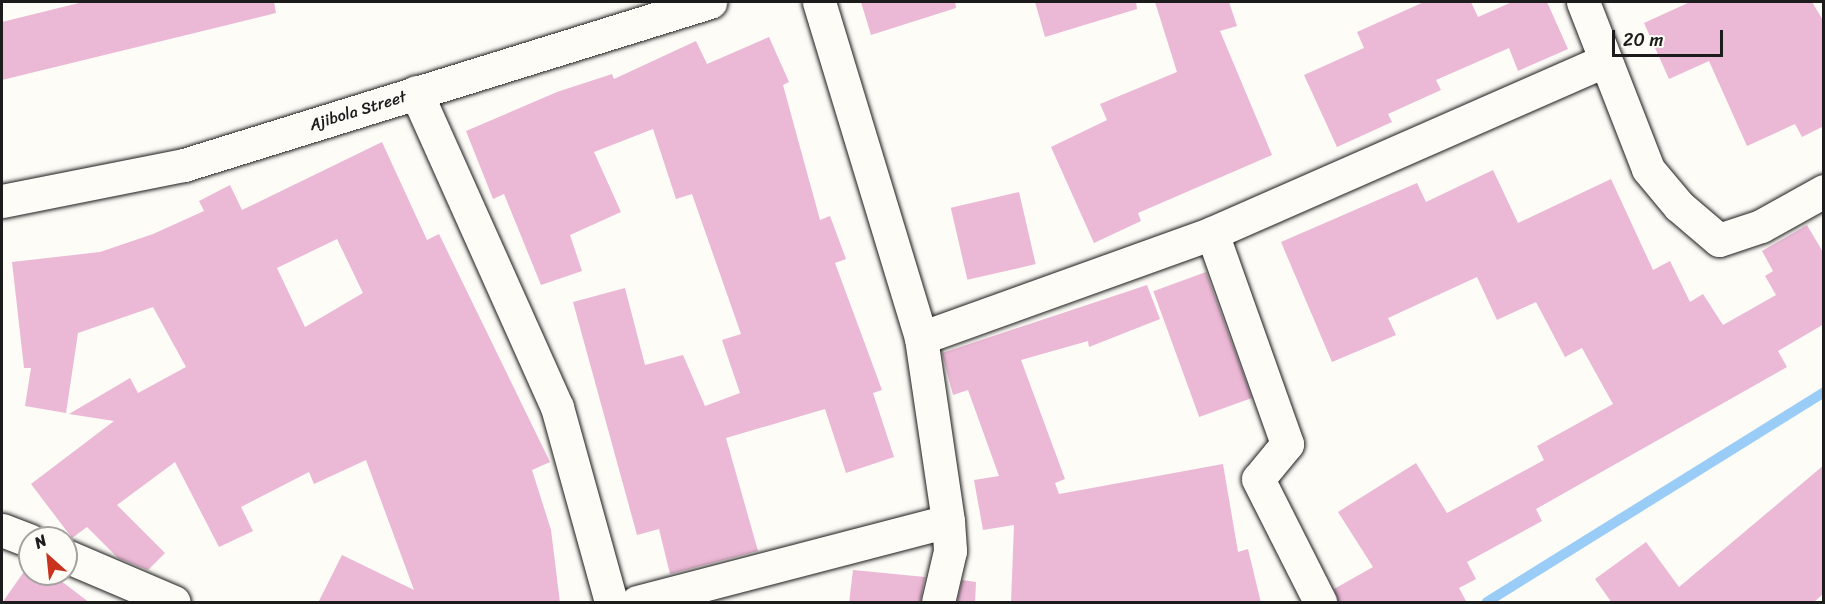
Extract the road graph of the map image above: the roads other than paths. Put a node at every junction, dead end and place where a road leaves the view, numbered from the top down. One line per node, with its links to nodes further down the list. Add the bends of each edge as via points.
1 (710, 2): 5 (street, Ajibola Street)
2 (819, 2): 9 (street)
3 (1583, 2): 4 (street)
4 (1604, 61): 6 (street, via 1648,169 1679,206 1719,240 1761,226); 8 (street)
5 (416, 92): 7 (street, Ajibola Street, via 184,165); 15 (street, via 557,407)
6 (1824, 191)
7 (2, 201)
8 (1212, 233): 9 (street); 18 (street, via 1287,444 1258,479)
9 (921, 338): 10 (street)
10 (948, 521): 16 (street); 17 (street, via 950,551)
11 (2, 530): 12 (street)
12 (18, 536)
13 (78, 561): 14 (street)
14 (174, 603)
15 (611, 603)
16 (637, 603)
17 (938, 603)
18 (1320, 603)

